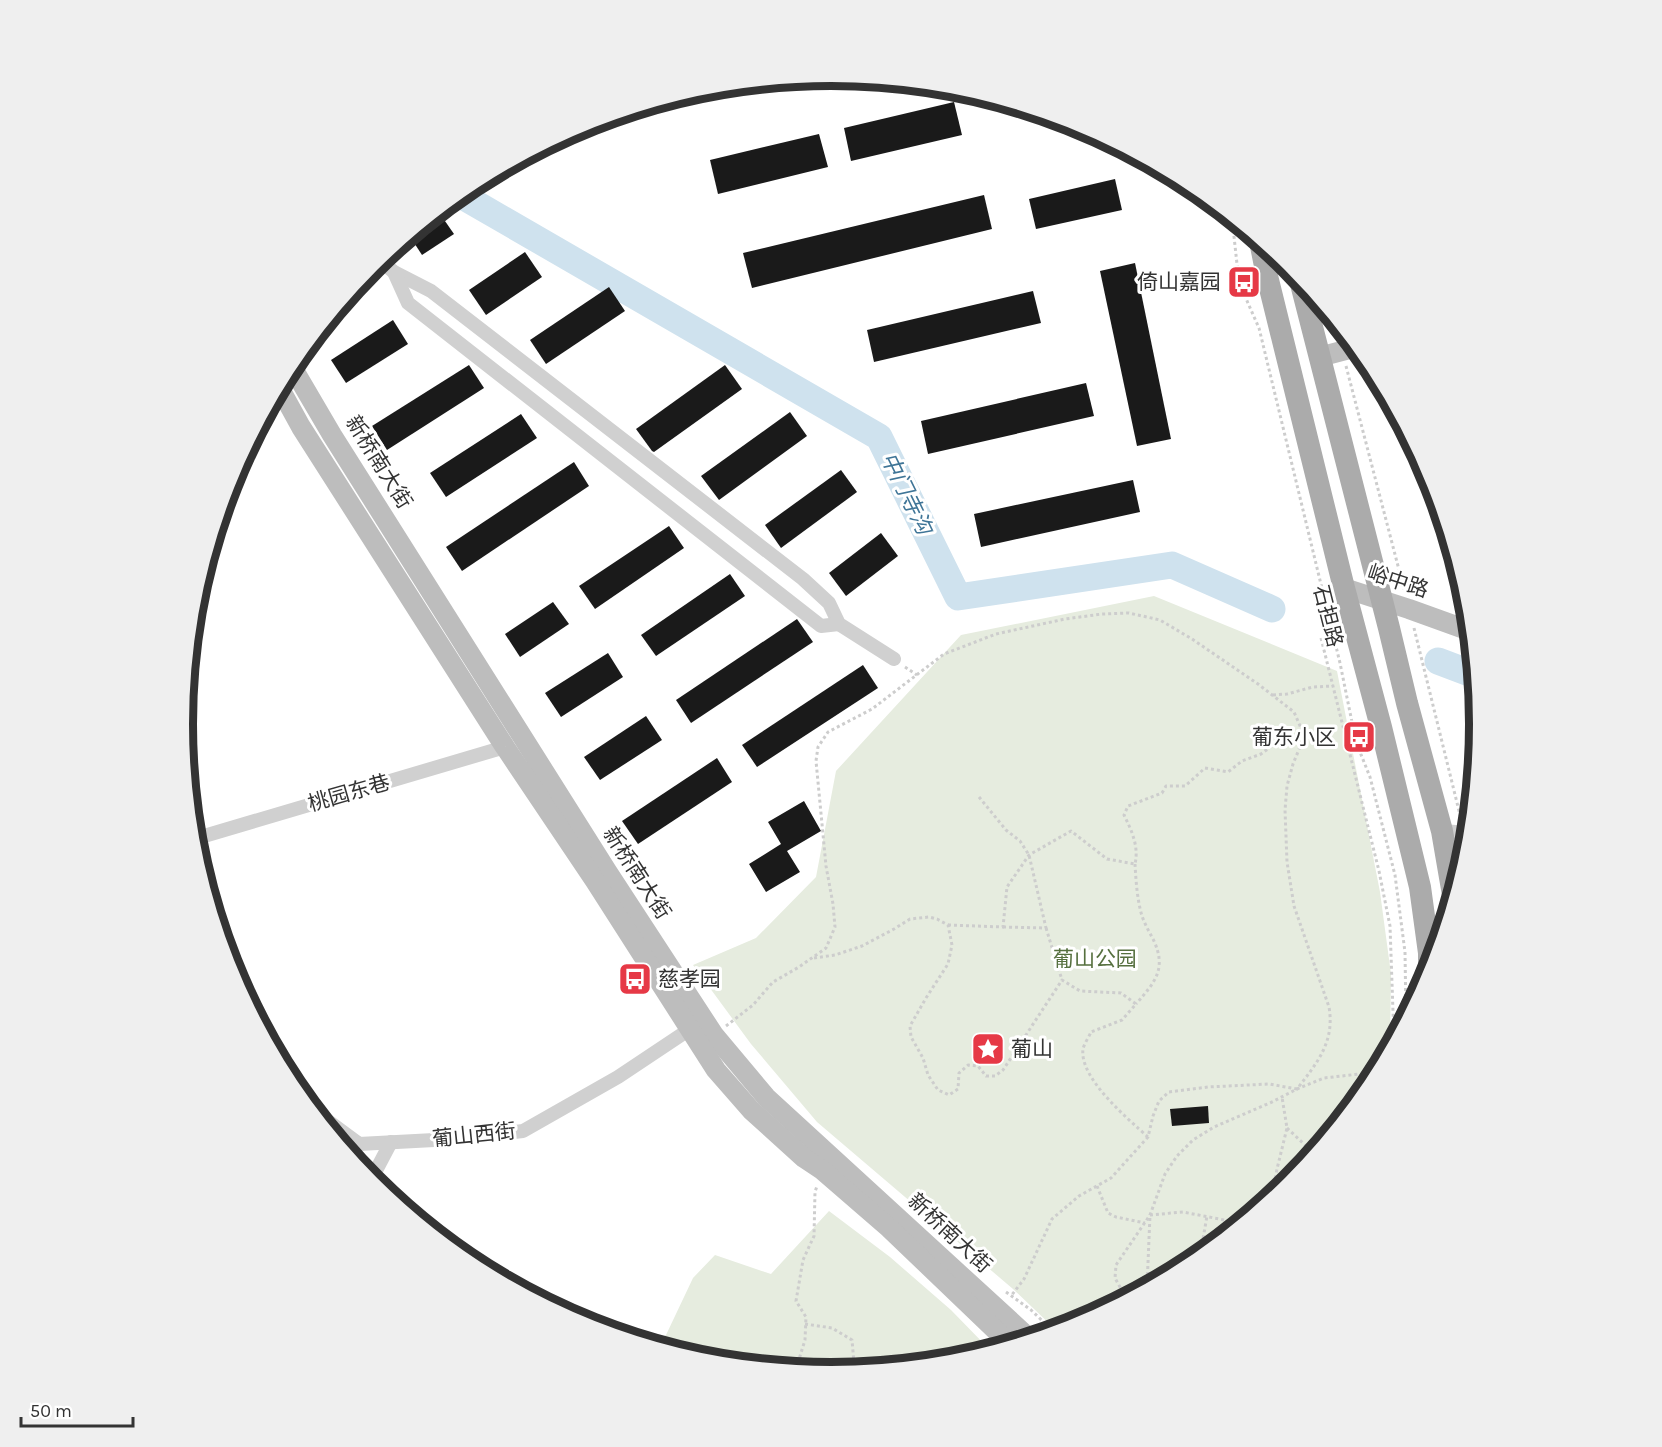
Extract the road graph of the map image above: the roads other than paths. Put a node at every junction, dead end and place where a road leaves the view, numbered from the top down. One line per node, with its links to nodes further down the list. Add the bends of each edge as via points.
1 (1263, 254): 9 (main road, 石担路)
2 (386, 266): 3 (street)
3 (394, 272): 11 (street, via 431,291 803,579 829,603); 11 (street, via 408,303 821,626)
4 (1304, 295): 6 (main road)
5 (1347, 349): 6 (main road)
6 (1319, 357): 10 (main road)
7 (297, 375): 25 (main road, 新桥南大街, via 714,1035 766,1097)
8 (284, 395): 14 (main road, 新桥南大街)
9 (1344, 588): 10 (main road, 峪中路); 18 (main road, 石担路, via 1420,886)
10 (1382, 600): 12 (main road, 峪中路); 15 (main road, via 1407,703)
11 (839, 624): 13 (street)
12 (1462, 628)
13 (894, 659)
14 (505, 747): 16 (street, 桃园东巷); 19 (main road, 新桥南大街)
15 (1458, 832): 17 (main road)
16 (203, 835)
17 (1457, 850)
18 (1427, 949)
19 (690, 1029): 21 (street, 葡山西街, via 618,1077 523,1131); 26 (main road, 新桥南大街, via 716,1070 751,1110 889,1228)
20 (339, 1129): 22 (street)
21 (391, 1142): 22 (street, 葡山西街); 24 (street)
22 (359, 1144): 23 (street)
23 (353, 1147)
24 (376, 1171)
25 (1023, 1332)
26 (1003, 1338)

